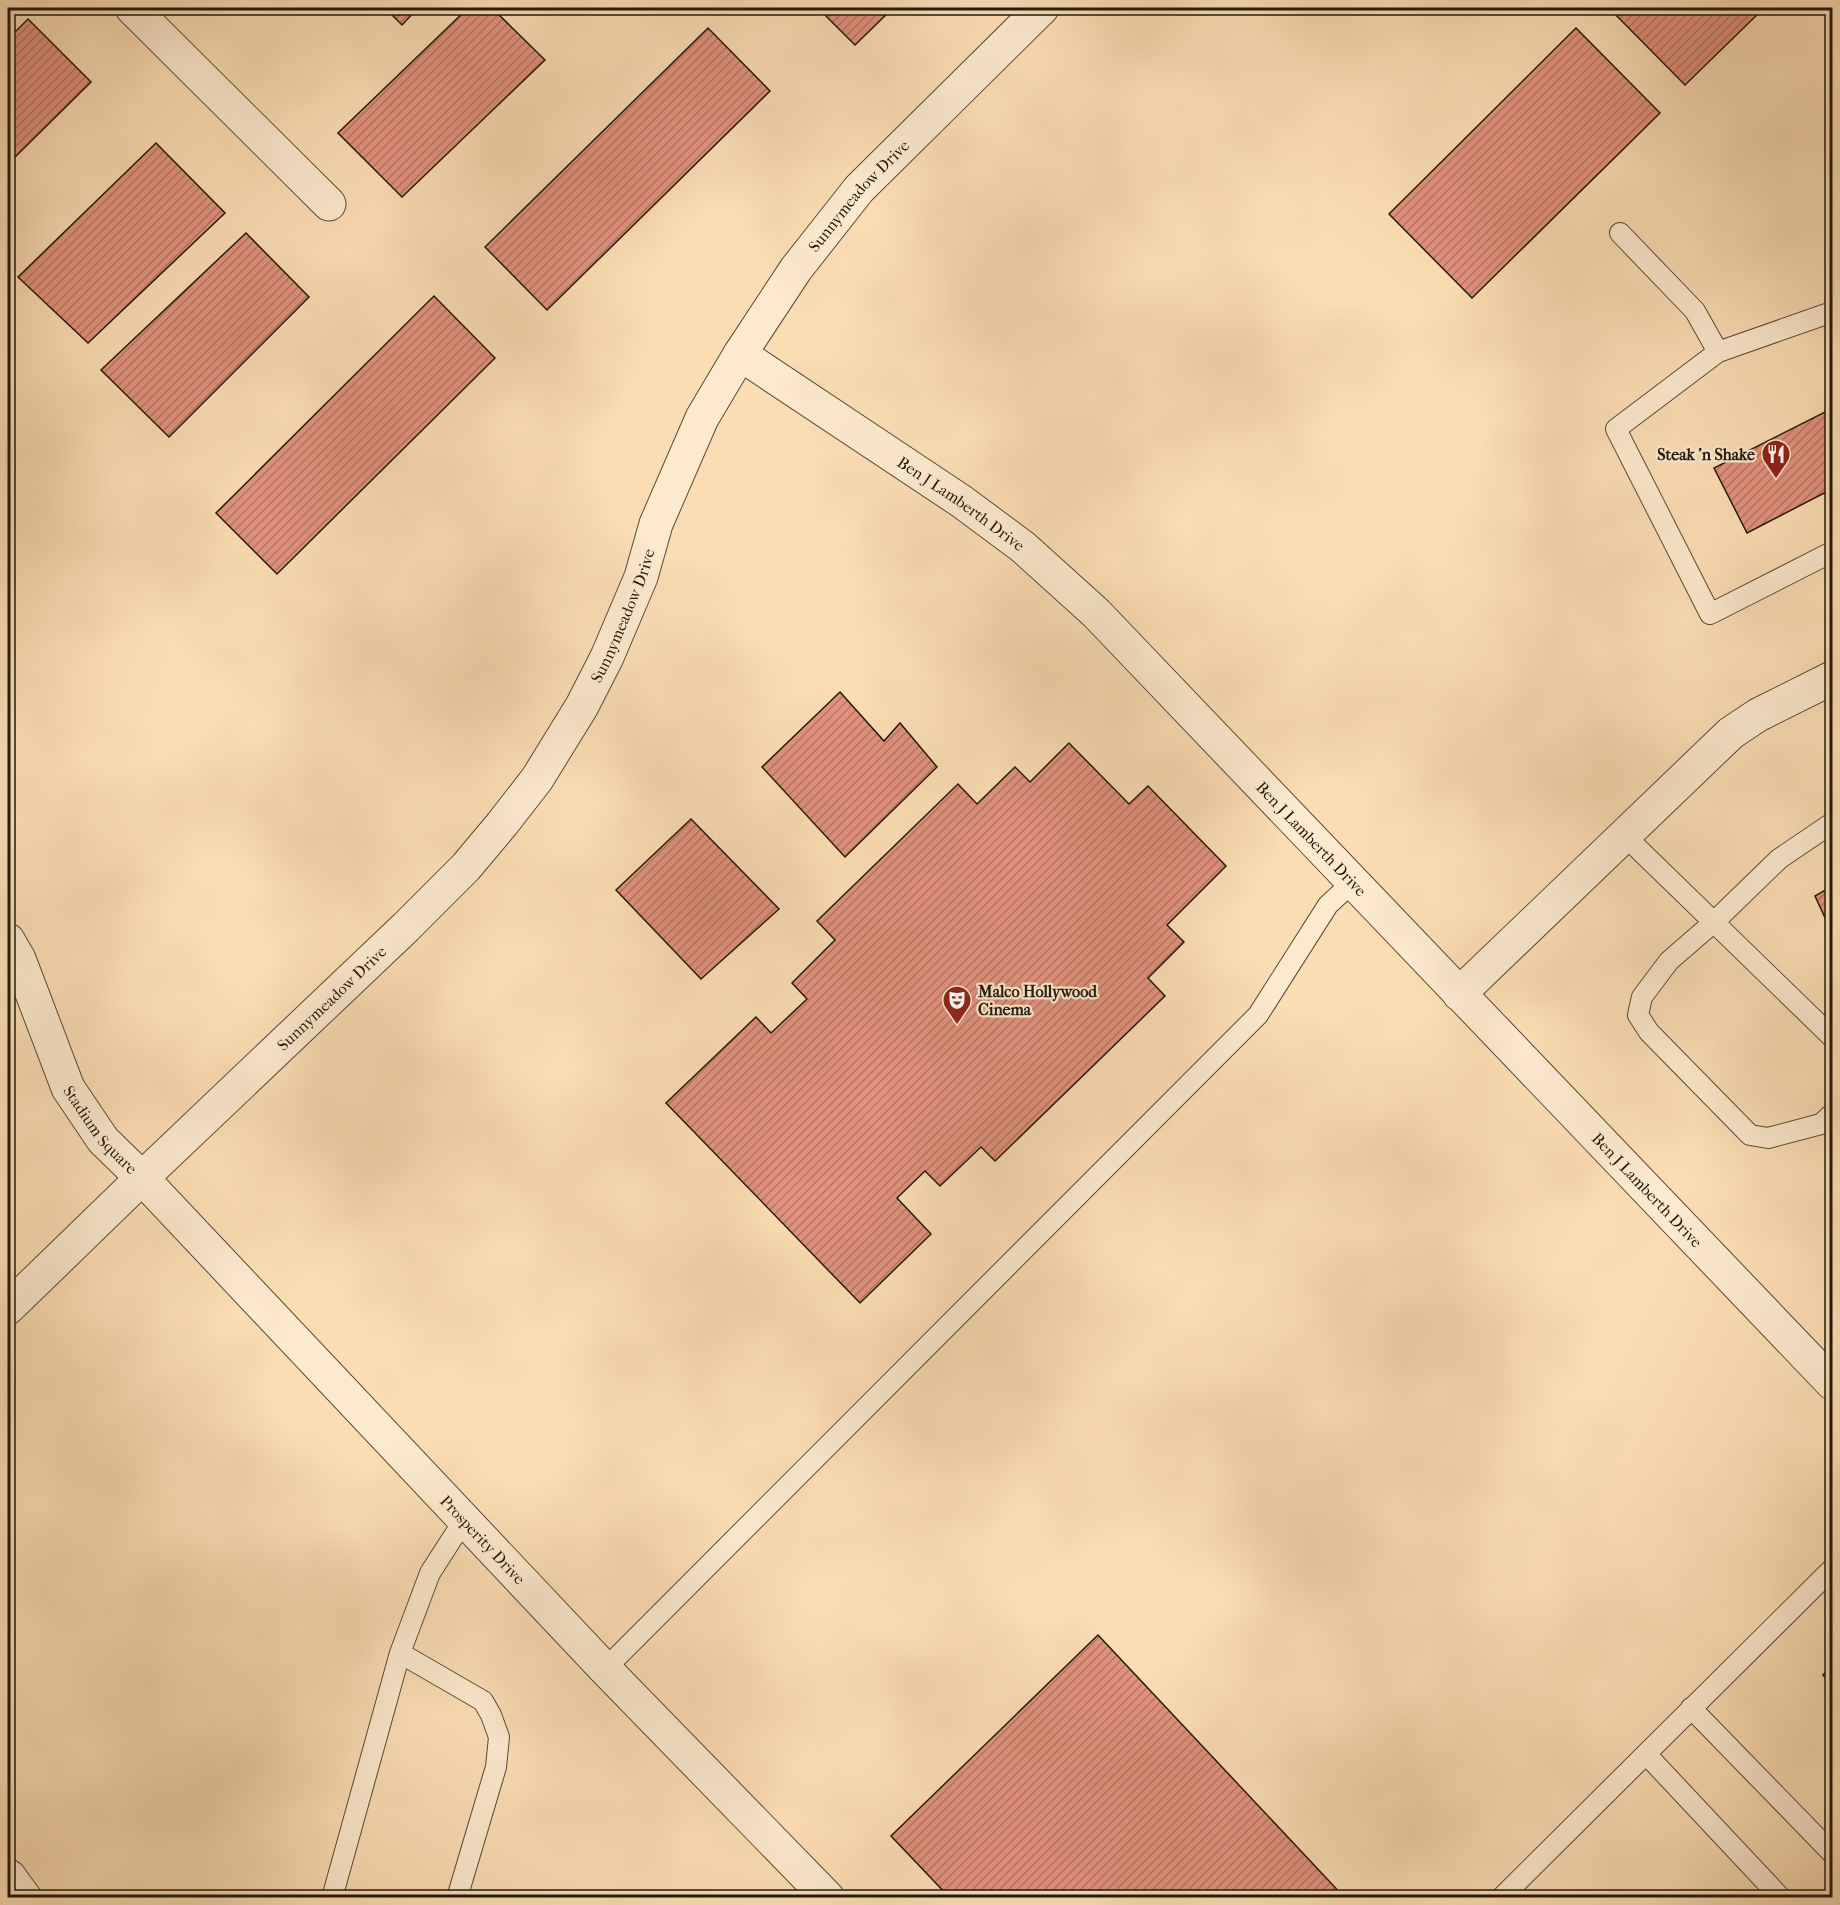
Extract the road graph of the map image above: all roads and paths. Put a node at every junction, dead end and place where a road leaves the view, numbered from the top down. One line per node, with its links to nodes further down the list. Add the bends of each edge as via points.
1 (1042, 8): 7 (street, Sunnymeadow Drive, via 859,189 796,269)
2 (150, 13): 3 (street)
3 (329, 204)
4 (1620, 233): 6 (lane, via 1695,311)
5 (1833, 312): 6 (lane)
6 (1718, 352): 8 (lane, via 1616,429 1710,614)
7 (740, 354): 12 (street, Ben J Lamberth Drive, via 961,501 1023,547 1096,613); 18 (street, Sunnymeadow Drive, via 702,418 656,524 641,577 607,657 537,779 466,867)
8 (1833, 552)
9 (1833, 678): 11 (street, via 1758,715 1731,733)
10 (1833, 823): 13 (lane, via 1779,859)
11 (1624, 835): 13 (lane); 15 (street)
12 (1353, 882): 15 (street, Ben J Lamberth Drive); 24 (lane, via 1328,905 1258,1015)
13 (1714, 922): 16 (lane); 17 (lane, via 1669,961 1642,997 1638,1015 1649,1032 1750,1135 1768,1138 1821,1124)
14 (8, 940): 18 (street, Stadium Square, via 19,959 68,1088 103,1140)
15 (1459, 994): 20 (street, Ben J Lamberth Drive)
16 (1833, 1036)
17 (1833, 1114)
18 (141, 1178): 19 (street, Stadium Square); 21 (street, Prosperity Drive)
19 (8, 1308)
20 (1833, 1383)
21 (464, 1520): 23 (lane, via 430,1573); 24 (street, Prosperity Drive)
22 (1833, 1569): 25 (lane)
23 (400, 1653): 30 (lane); 31 (lane, via 483,1701 500,1737 496,1767)
24 (605, 1669): 32 (street, Prosperity Drive)
25 (1691, 1708): 26 (lane); 27 (lane)
26 (1646, 1754): 33 (lane); 34 (lane)
27 (1833, 1853)
28 (8, 1868): 29 (lane)
29 (33, 1898)
30 (332, 1898)
31 (457, 1898)
32 (828, 1898)
33 (1501, 1898)
34 (1781, 1898)

